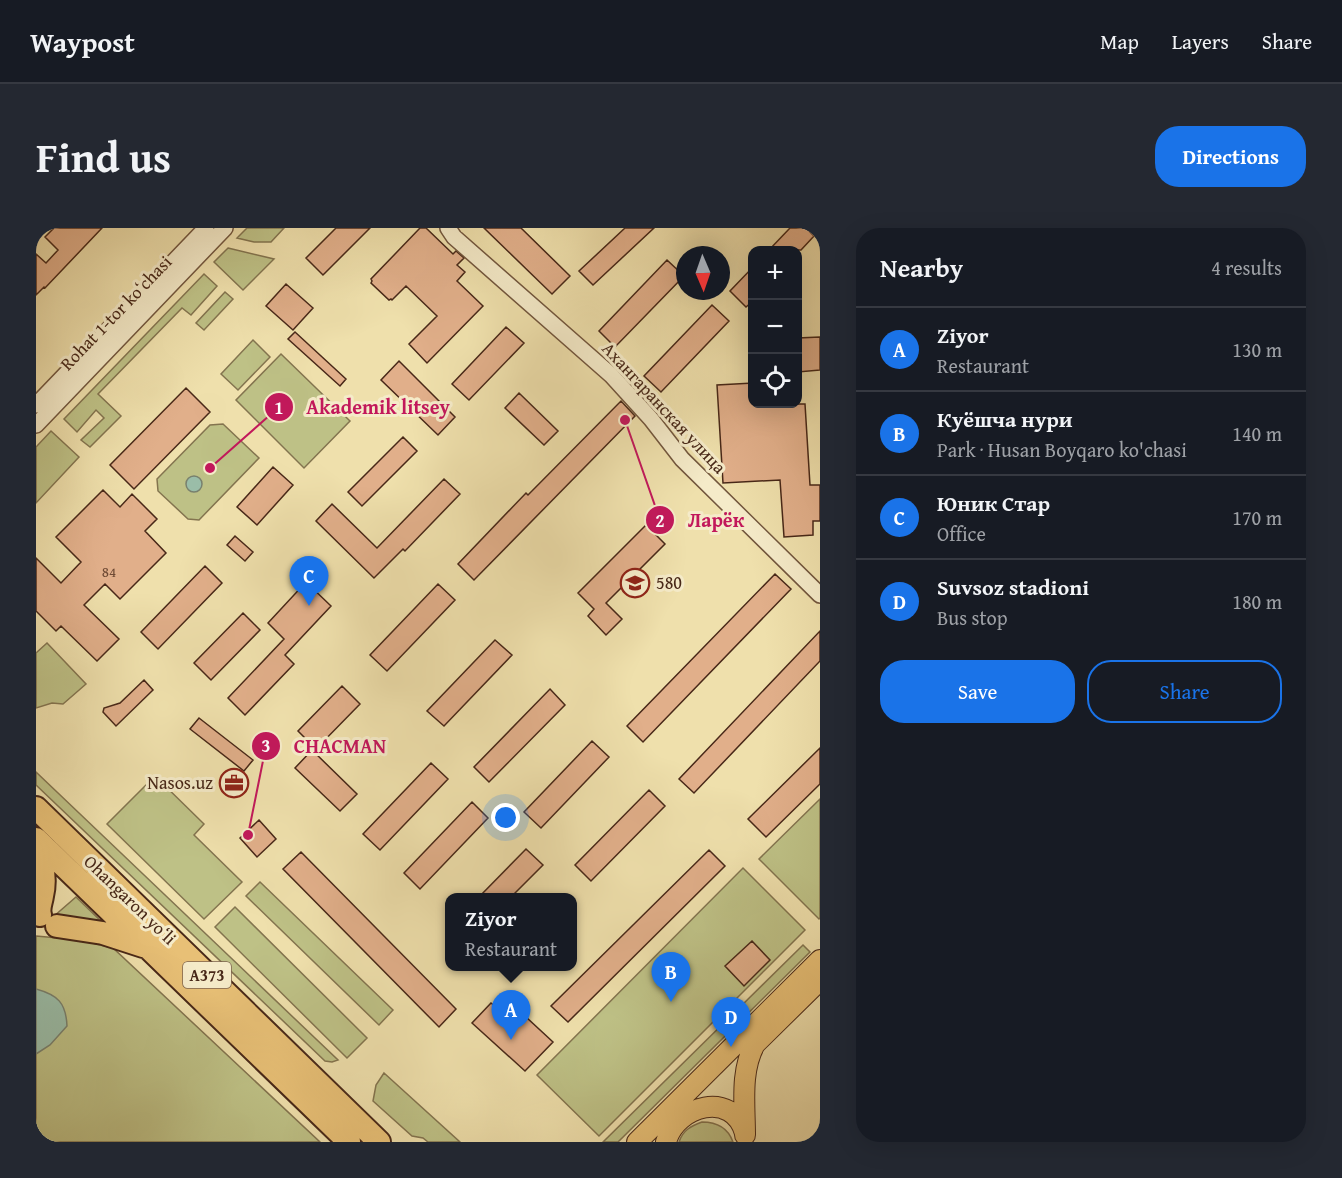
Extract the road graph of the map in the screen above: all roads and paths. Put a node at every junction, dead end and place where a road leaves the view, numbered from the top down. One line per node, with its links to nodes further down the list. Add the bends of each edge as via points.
1 (206, 228): 4 (street, Rohat 1-tor koʻchasi)
2 (225, 228): 5 (street, Rohat 1-tor koʻchasi)
3 (448, 228): 6 (street, Ахангаранская улица, via 611,375 682,459)
4 (36, 405)
5 (36, 425)
6 (820, 595)
7 (36, 808): 17 (highway, Ohangaron yoʻli / A373)
8 (36, 839): 10 (highway, Ohangaron yoʻli / A373)
9 (36, 847): 10 (highway, via 44,875 38,910 48,921 103,933)
10 (149, 949): 16 (highway, Ohangaron yoʻli / A373)
11 (820, 960): 12 (main road)
12 (814, 983): 13 (main road); 15 (main road, via 755,1044 750,1055)
13 (696, 1081): 14 (main road); 18 (main road)
14 (675, 1123): 15 (main road, via 696,1110 718,1108 737,1119); 19 (main road); 20 (main road)
15 (746, 1138)
16 (349, 1142)
17 (379, 1142)
18 (637, 1142)
19 (648, 1142)
20 (666, 1142)

